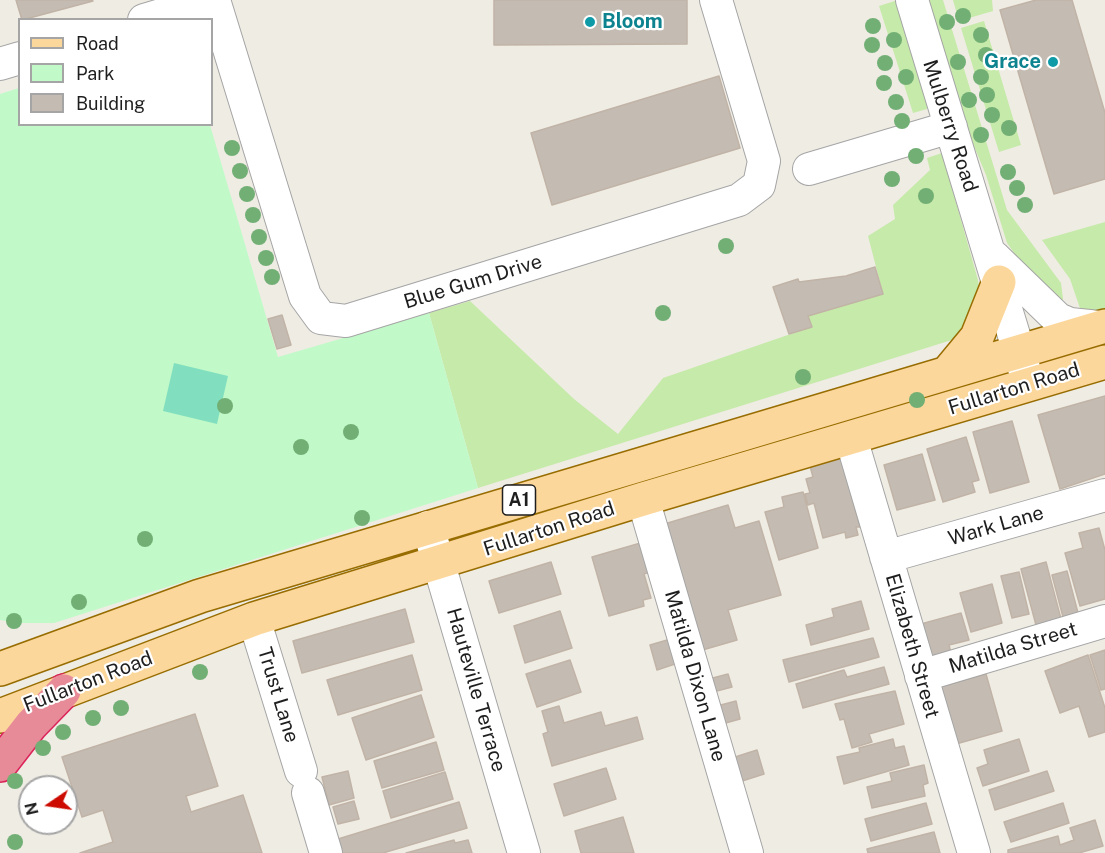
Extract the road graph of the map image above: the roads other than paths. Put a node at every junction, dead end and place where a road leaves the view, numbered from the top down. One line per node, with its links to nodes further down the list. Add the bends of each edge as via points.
1 (131, 0): 5 (street)
2 (213, 0): 3 (street, Blue Gum Drive, via 305,296 321,318 346,321 739,200 759,185 764,161); 6 (street)
3 (716, 0)
4 (912, 0): 9 (street, Mulberry Road)
5 (136, 18)
6 (151, 18)
7 (18, 59): 8 (street)
8 (0, 64)
9 (951, 127): 10 (street); 11 (street, Mulberry Road)
10 (809, 169)
11 (994, 267): 12 (street, Mulberry Road, via 1058,319 1070,324); 13 (street, Mulberry Road); 15 (main road, via 976,337)
12 (1102, 326): 13 (main road, Fullarton Road / A1)
13 (1020, 351): 15 (main road, Fullarton Road / A1); 16 (street, Mulberry Road)
14 (1105, 362): 16 (main road, Fullarton Road / A1)
15 (948, 372): 20 (main road, Fullarton Road / A1)
16 (1028, 384): 17 (main road, Fullarton Road / A1)
17 (851, 438): 19 (main road, Fullarton Road / A1); 21 (street, Elizabeth Street)
18 (1105, 495): 21 (street, Wark Lane)
19 (643, 499): 22 (main road, Fullarton Road / A1); 32 (street, Matilda Dixon Lane)
20 (428, 527): 22 (street, Hauteville Terrace); 25 (main road, Fullarton Road / A1, via 200,596)
21 (886, 557): 26 (street, Elizabeth Street)
22 (439, 564): 23 (main road, Fullarton Road / A1); 31 (street, Hauteville Terrace)
23 (254, 619): 27 (main road, Fullarton Road / A1); 30 (street, Trust Lane)
24 (1105, 621): 26 (street, Matilda Street)
25 (7, 661)
26 (921, 676): 33 (street, Elizabeth Street)
27 (63, 692): 28 (main road, Fullarton Road / A1); 29 (highway)
28 (0, 716)
29 (0, 765)
30 (326, 853)
31 (524, 853)
32 (747, 853)
33 (974, 853)

